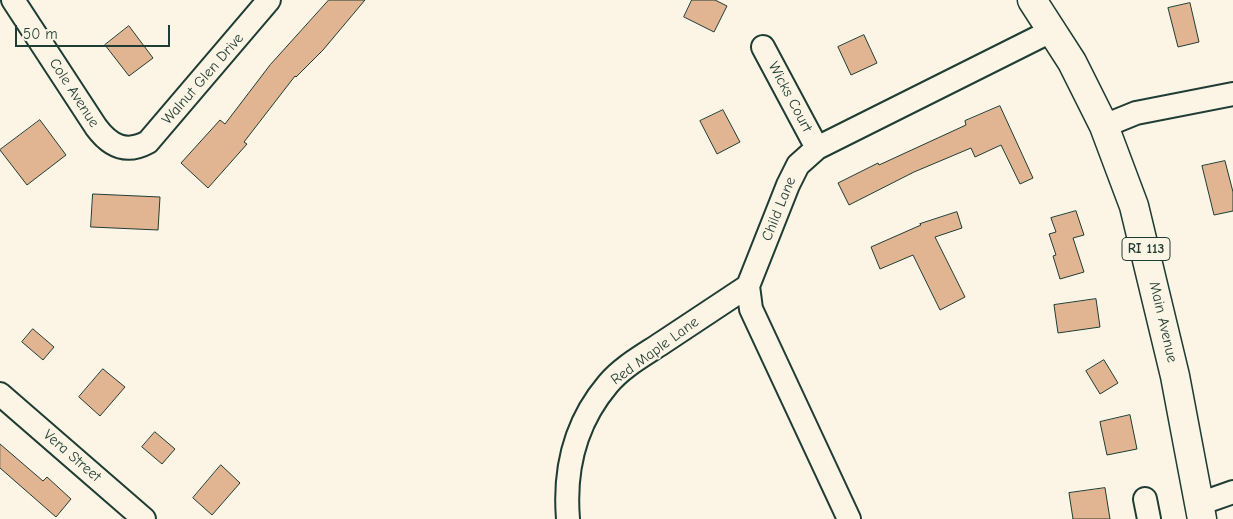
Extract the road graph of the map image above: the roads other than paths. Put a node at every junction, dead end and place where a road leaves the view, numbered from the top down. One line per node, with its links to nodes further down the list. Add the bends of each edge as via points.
1 (14, 0): 8 (street, Cole Avenue, via 102,135 120,148)
2 (269, 0): 8 (street, Walnut Glen Drive, via 148,142)
3 (1032, 0): 4 (main road, Main Avenue / RI 113)
4 (1053, 30): 7 (main road, Main Avenue / RI 113); 9 (street, Child Lane)
5 (763, 47): 9 (street, Wicks Court)
6 (1233, 94): 7 (street, via 1136,113)
7 (1104, 126): 13 (main road, Main Avenue / RI 113, via 1122,171 1146,250 1175,376)
8 (129, 148)
9 (816, 148): 10 (street, Child Lane, via 798,165 788,185)
10 (748, 286): 15 (street, Red Maple Lane, via 633,362 609,383 579,430 566,494); 16 (street, via 751,309)
11 (0, 394): 14 (street, Vera Street)
12 (1233, 492): 13 (street)
13 (1200, 511)
14 (144, 519)
15 (568, 519)
16 (849, 519)

